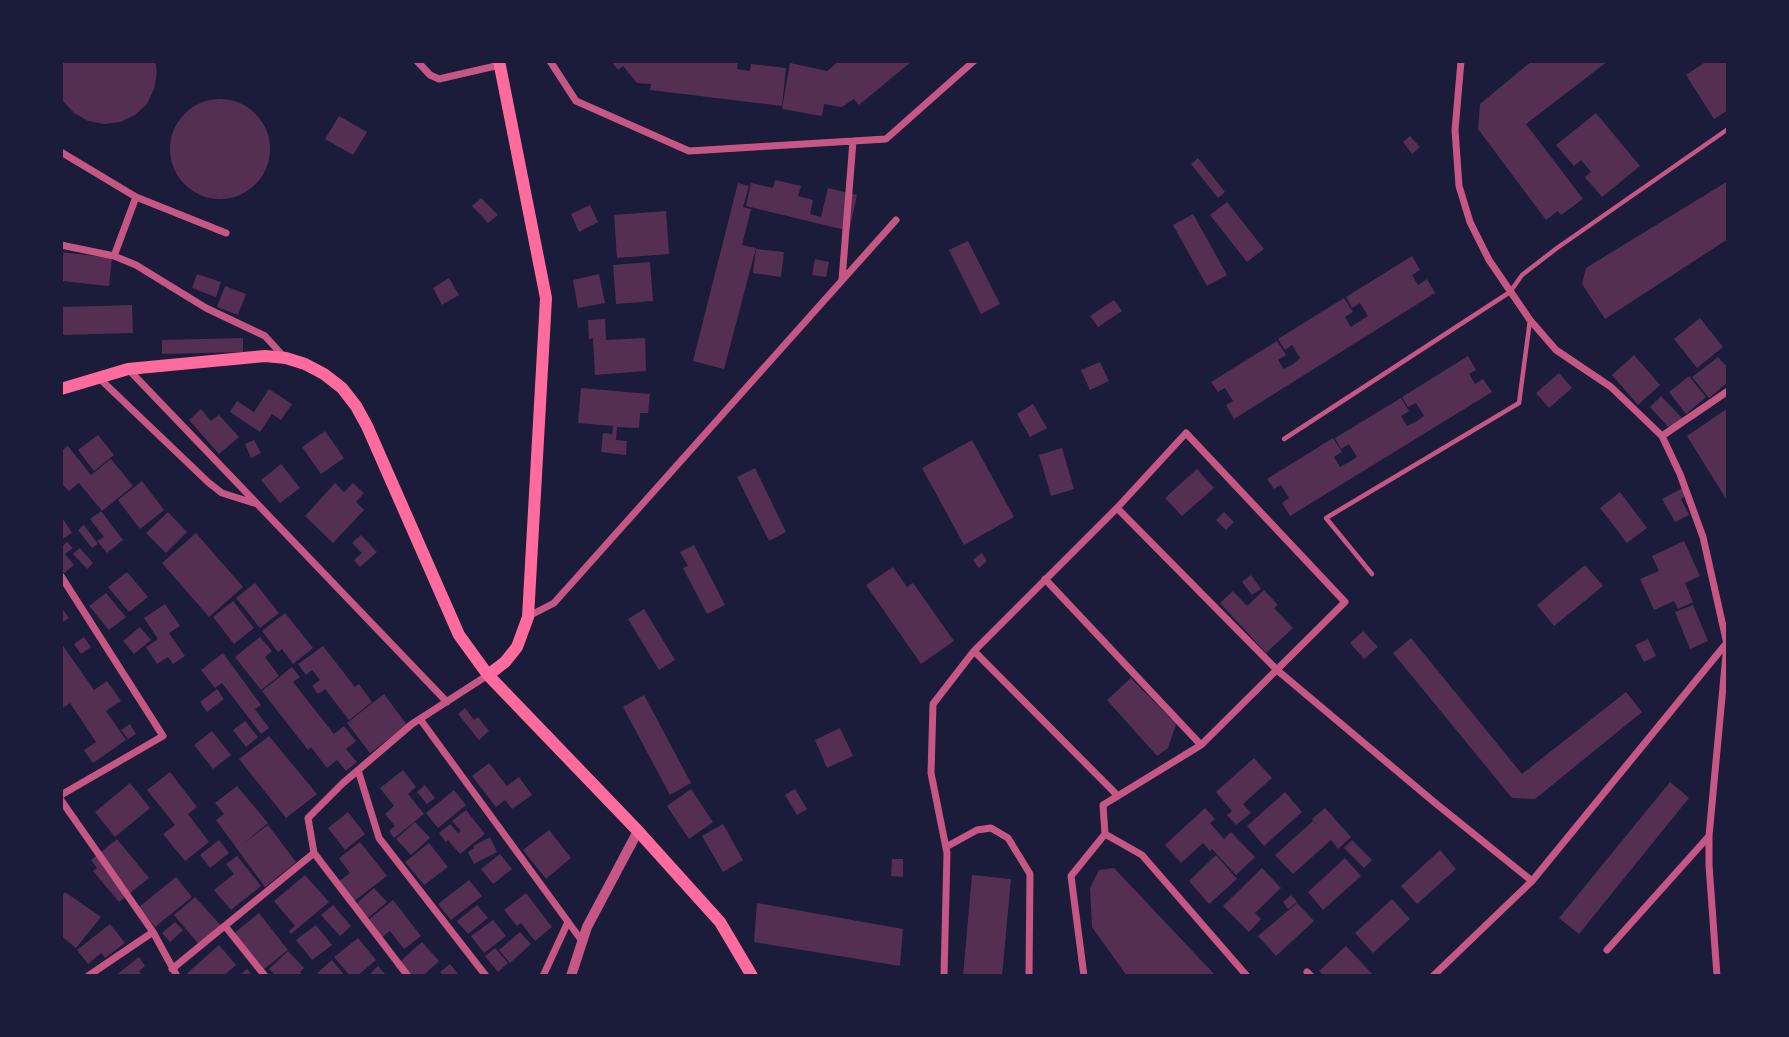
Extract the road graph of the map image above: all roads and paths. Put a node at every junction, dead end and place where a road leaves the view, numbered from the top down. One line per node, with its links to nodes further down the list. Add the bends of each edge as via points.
1 (417, 61): 5 (street, via 439,79)
2 (550, 61): 7 (street, via 576,101 689,151)
3 (974, 61): 7 (street, via 886,139)
4 (1461, 61): 15 (street, via 1455,130 1459,186 1470,222)
5 (500, 63): 29 (main road, via 546,298)
6 (1728, 129): 15 (lane, via 1557,248 1522,275)
7 (853, 141): 14 (street)
8 (61, 152): 9 (street)
9 (136, 197): 11 (street); 13 (street)
10 (896, 220): 14 (street)
11 (226, 233)
12 (61, 244): 13 (street)
13 (114, 256): 17 (street, via 265,336)
14 (842, 280): 29 (street, via 554,603)
15 (1510, 292): 16 (street); 23 (lane)
16 (1530, 320): 22 (street, via 1556,350 1611,387); 26 (lane, via 1518,402 1326,518)
17 (286, 358): 18 (main road); 33 (main road, via 324,374 356,406 458,635)
18 (128, 369): 19 (main road); 24 (street)
19 (99, 378): 20 (main road); 24 (street, via 209,483 222,493)
20 (61, 389)
21 (1728, 391): 22 (street)
22 (1662, 436): 30 (street, via 1703,537)
23 (1284, 439)
24 (258, 505): 34 (street)
25 (1117, 508): 28 (street); 32 (street); 32 (street, via 1186,433 1345,602)
26 (1372, 574)
27 (61, 576): 39 (street, via 163,736)
28 (1045, 579): 31 (street); 36 (street)
29 (528, 617): 33 (main road, via 517,647)
30 (1727, 643): 42 (street); 45 (street)
31 (974, 651): 38 (street); 43 (street, via 933,704 931,773)
32 (1277, 670): 36 (street); 45 (street)
33 (488, 675): 34 (street); 40 (main road)
34 (447, 702): 35 (street)
35 (420, 719): 37 (street); 46 (street)
36 (1201, 745): 38 (street)
37 (358, 770): 44 (street, via 309,818); 55 (street, via 379,838)
38 (1118, 796): 41 (street, via 1103,804)
39 (61, 797): 48 (street)
40 (638, 831): 49 (street); 58 (main road, via 720,922)
41 (1105, 834): 61 (street, via 1071,876); 62 (street, via 1142,855)
42 (1709, 836): 50 (street); 64 (street)
43 (946, 847): 59 (street); 60 (street, via 977,830 991,828 1009,838 1030,874)
44 (314, 853): 47 (street); 54 (street)
45 (1532, 881): 63 (street)
46 (568, 922): 49 (street); 56 (street)
47 (225, 926): 51 (street); 53 (street)
48 (153, 932): 51 (street); 52 (street)
49 (582, 941): 57 (street)
50 (1607, 950)
51 (175, 972)
52 (88, 976)
53 (265, 976)
54 (408, 976)
55 (486, 976)
56 (542, 976)
57 (571, 976)
58 (752, 976)
59 (944, 976)
60 (1029, 976)
61 (1084, 976)
62 (1247, 976)
63 (1433, 976)
64 (1717, 976)

